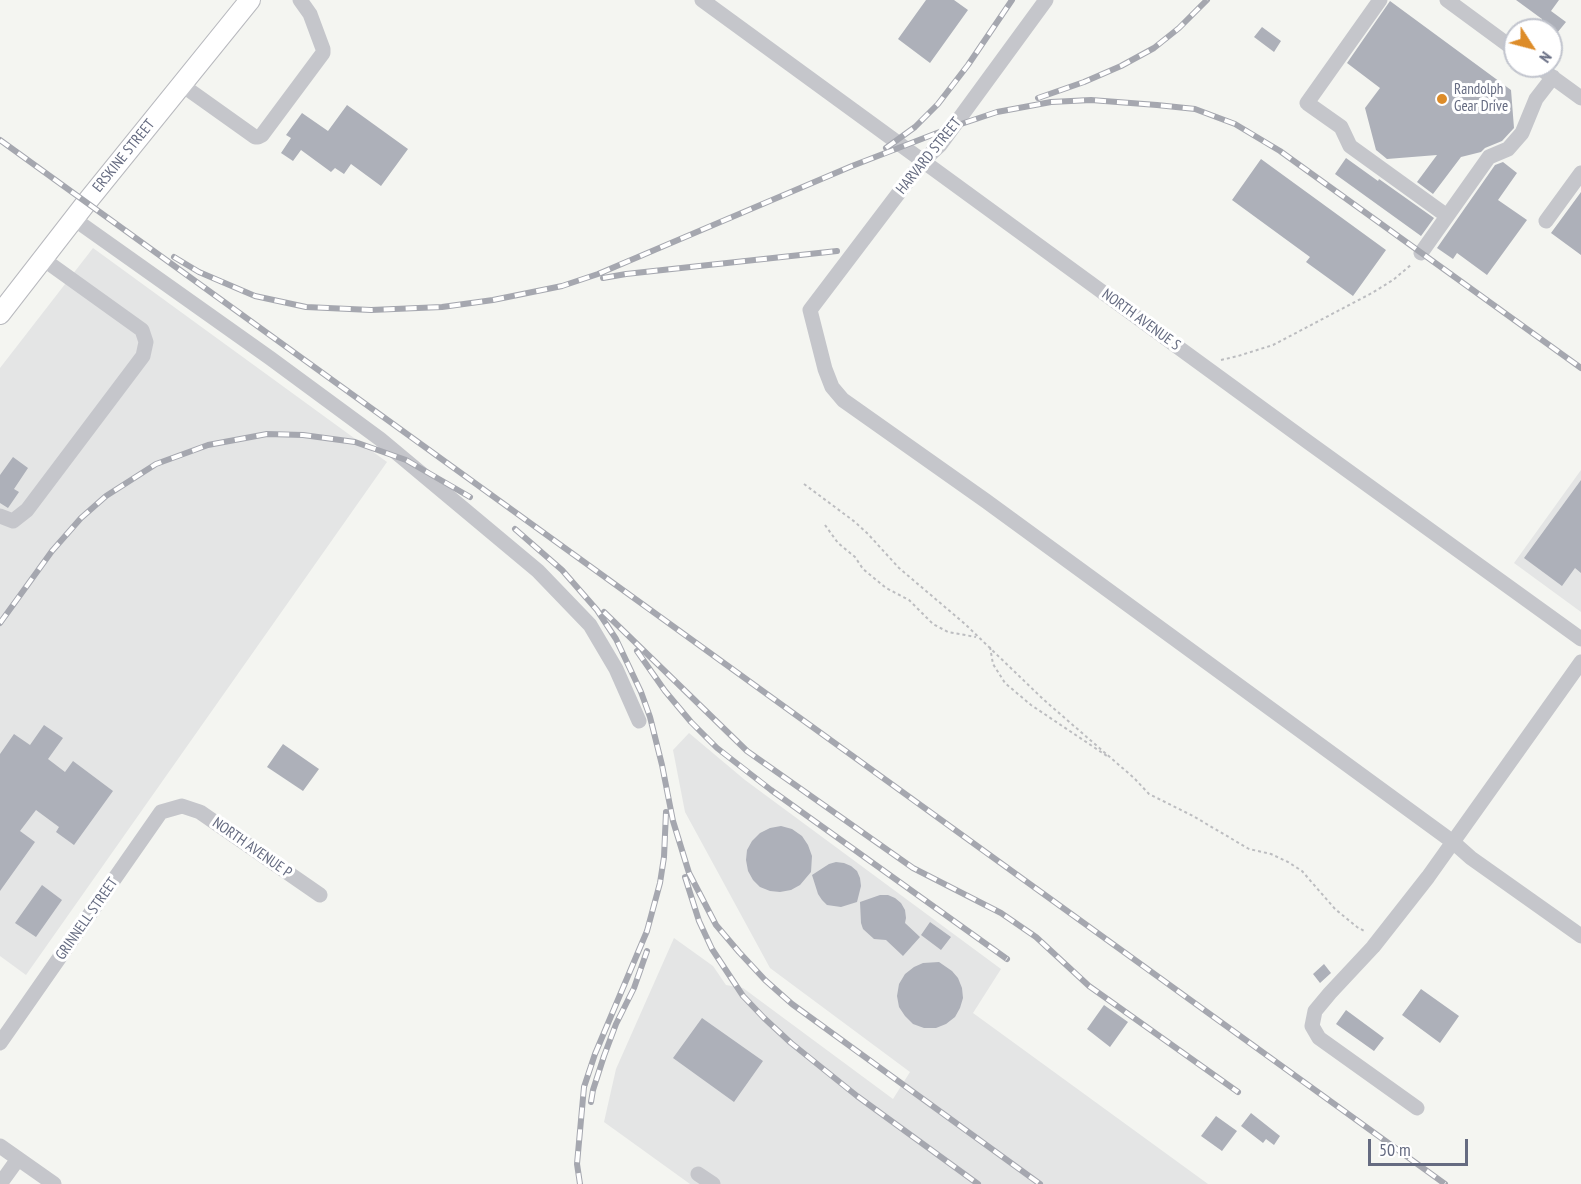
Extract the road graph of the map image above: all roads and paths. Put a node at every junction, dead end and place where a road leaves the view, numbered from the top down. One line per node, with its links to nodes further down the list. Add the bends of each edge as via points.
1 (250, 0): 10 (main road, ERSKINE STREET)
2 (300, 0): 10 (street, via 310,14 323,53 262,135 255,137)
3 (702, 0): 12 (street, NORTH AVENUE S)
4 (1046, 0): 12 (street, HARVARD STREET, via 940,145)
5 (1380, 0): 14 (street, via 1307,104 1341,127 1350,146)
6 (1447, 0): 7 (street)
7 (1503, 41)
8 (1551, 78): 14 (street, via 1536,99 1522,134 1508,150 1489,157)
9 (1553, 78): 11 (street)
10 (182, 85): 15 (main road, ERSKINE STREET)
11 (1581, 98)
12 (923, 161): 20 (street, NORTH AVENUE S); 31 (street, HARVARD STREET, via 810,310 832,387 843,400)
13 (1581, 173): 16 (street)
14 (1447, 216): 17 (street)
15 (74, 219): 18 (main road, ERSKINE STREET); 28 (street, via 380,439 538,571 590,625 616,669)
16 (1546, 222)
17 (1421, 253): 20 (path, via 1394,280 1273,345)
18 (43, 259): 19 (main road, ERSKINE STREET); 22 (street, via 142,330 146,342 143,356 27,510 13,521)
19 (0, 314)
20 (1200, 364): 25 (street, NORTH AVENUE S)
21 (804, 484): 24 (path, via 855,522 898,568)
22 (0, 516)
23 (825, 525): 24 (path, via 863,569 909,600 933,624 948,632)
24 (979, 638): 26 (path)
25 (1581, 639)
26 (990, 647): 29 (path); 29 (path, via 993,664 1005,683)
27 (1581, 662): 31 (street)
28 (639, 721)
29 (1113, 760): 34 (path, via 1149,794 1249,849 1288,861 1302,871 1335,909)
30 (182, 806): 32 (street, NORTH AVENUE P, via 200,812); 35 (street, GRINNELL STREET, via 161,812)
31 (1453, 842): 33 (street); 34 (street)
32 (320, 895)
33 (1581, 936)
34 (1379, 939): 36 (street, via 1315,1011 1312,1026 1319,1038)
35 (0, 1044)
36 (1417, 1108)
37 (0, 1146): 38 (street)
38 (18, 1159): 40 (street); 41 (street)
39 (698, 1174): 42 (street)
40 (0, 1184)
41 (54, 1184)
42 (713, 1184)

